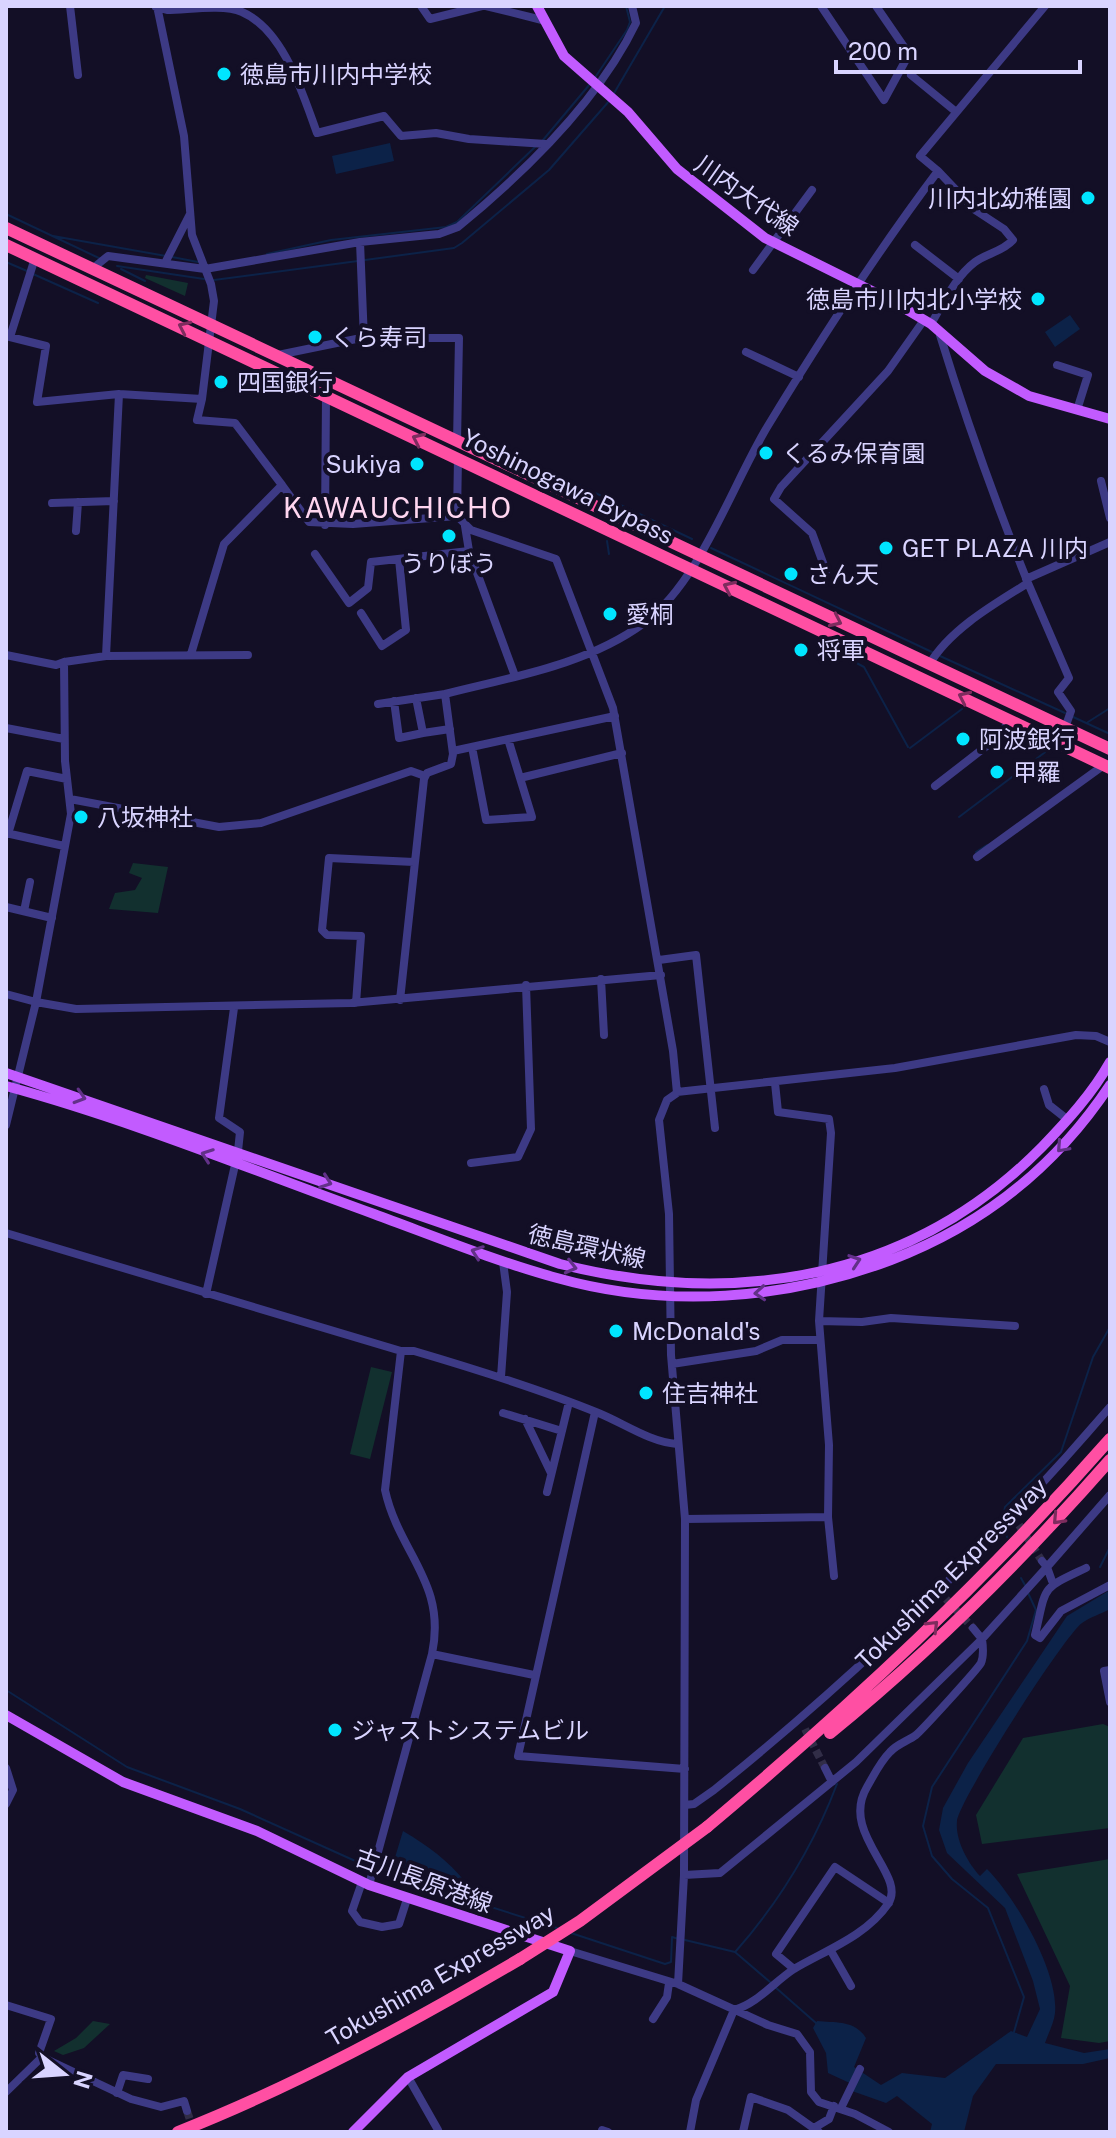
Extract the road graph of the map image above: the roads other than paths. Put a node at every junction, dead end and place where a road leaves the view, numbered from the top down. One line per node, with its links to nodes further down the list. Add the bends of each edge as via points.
1 (70, 6): 12 (street)
2 (155, 6): 10 (street); 19 (street, via 184,136)
3 (421, 6): 4 (street, via 430,19)
4 (484, 6): 11 (street)
5 (537, 6): 11 (main road, 川内大代線)
6 (632, 6): 14 (street, via 636,23)
7 (821, 6): 8 (street, via 884,100 909,54)
8 (876, 6)
9 (1045, 6): 15 (street)
10 (228, 8): 16 (street, via 245,14 274,42 317,133 384,116 401,136 436,133)
11 (542, 20): 14 (main road, 川内大代線, via 564,56)
12 (78, 75)
13 (911, 75): 15 (street)
14 (594, 81): 16 (street); 22 (main road, 川内大代線, via 677,169)
15 (955, 111): 17 (street, via 920,156)
16 (543, 143): 21 (street, via 458,227 439,234)
17 (938, 171): 30 (street, via 1013,240 976,261); 31 (street)
18 (812, 190): 22 (street)
19 (190, 213): 25 (street); 28 (street)
20 (6, 228): 26 (highway, Yoshinogawa Bypass)
21 (360, 242): 28 (street); 36 (street)
22 (773, 242): 29 (street); 31 (main road, 川内大代線)
23 (6, 245): 27 (highway, Yoshinogawa Bypass)
24 (915, 245): 30 (street)
25 (168, 259): 26 (street); 28 (street)
26 (99, 262): 33 (highway, Yoshinogawa Bypass)
27 (30, 267): 33 (highway, Yoshinogawa Bypass, one-way to 27); 35 (street)
28 (205, 270): 33 (street)
29 (753, 270)
30 (959, 279): 32 (street)
31 (858, 284): 32 (main road, 川内大代線); 40 (street)
32 (928, 322): 34 (main road, 川内大代線); 64 (street, via 774,499 812,533)
33 (210, 332): 38 (highway, Yoshinogawa Bypass); 42 (highway, Yoshinogawa Bypass); 43 (street)
34 (940, 335): 44 (main road, 川内大代線, via 985,371 1029,396); 65 (street, via 978,457)
35 (8, 336): 41 (street, via 46,346 37,402)
36 (364, 340): 38 (street); 46 (street, via 459,338)
37 (746, 352): 40 (street)
38 (277, 356): 46 (highway, Yoshinogawa Bypass)
39 (1057, 365): 44 (street, via 1088,375)
40 (799, 377): 61 (street)
41 (119, 394): 43 (street); 50 (street)
42 (326, 396): 47 (highway, Yoshinogawa Bypass, one-way to 42); 55 (street)
43 (202, 399): 49 (street, via 197,420 235,423)
44 (1077, 410): 45 (main road, 川内大代線)
45 (1110, 419)
46 (457, 442): 61 (highway, Yoshinogawa Bypass)
47 (458, 458): 53 (street); 63 (highway, Yoshinogawa Bypass)
48 (1101, 481): 54 (street)
49 (282, 485): 55 (street, via 309,522); 68 (street, via 224,544)
50 (114, 501): 51 (street); 71 (street)
51 (78, 502): 52 (street); 57 (street)
52 (52, 503)
53 (457, 516): 55 (street); 56 (street)
54 (1110, 518)
55 (325, 525)
56 (465, 526): 59 (street); 67 (street, via 556,559)
57 (76, 531)
58 (1110, 542): 65 (street)
59 (469, 551): 62 (street); 74 (street)
60 (315, 554): 62 (street, via 349,603 368,588 371,562)
61 (697, 556): 63 (street); 72 (highway, Yoshinogawa Bypass, one-way to 72)
62 (399, 559): 66 (street, via 406,630 382,646)
63 (689, 569): 67 (street, via 658,612); 81 (highway, Yoshinogawa Bypass, one-way to 63)
64 (826, 571)
65 (1027, 581): 72 (street); 80 (street, via 1069,678 1058,692)
66 (361, 613)
67 (594, 652): 74 (street); 79 (street)
68 (191, 654): 70 (street); 71 (street)
69 (6, 655): 73 (street)
70 (248, 655)
71 (106, 656): 73 (street)
72 (933, 657): 80 (highway, Yoshinogawa Bypass)
73 (64, 662): 85 (street)
74 (515, 676): 75 (street)
75 (445, 694): 76 (street); 83 (street)
76 (416, 698): 77 (street); 84 (street)
77 (394, 701): 78 (street); 84 (street, via 399,738)
78 (378, 704)
79 (615, 716): 86 (street); 90 (street)
80 (1068, 719): 88 (highway, Yoshinogawa Bypass)
81 (1011, 720): 91 (highway, Yoshinogawa Bypass); 95 (street, via 993,741)
82 (6, 728): 85 (street)
83 (450, 729): 84 (street); 89 (street)
84 (423, 733)
85 (64, 739): 94 (street)
86 (508, 739): 87 (street); 93 (street)
87 (472, 747): 89 (street); 93 (street, via 486,820 532,817)
88 (1110, 749)
89 (453, 751): 92 (street, via 451,764)
90 (622, 753): 93 (street); 105 (street)
91 (1107, 766): 99 (street)
92 (425, 776): 96 (street, via 411,771 261,823 219,827); 100 (street)
93 (520, 778)
94 (67, 779): 96 (street); 97 (street, via 27,771)
95 (935, 786)
96 (70, 799): 98 (street)
97 (7, 833): 98 (street)
98 (64, 846): 104 (street)
99 (977, 857)
100 (414, 862): 110 (street); 112 (street, via 329,858 322,930 327,935 361,936)
101 (30, 882): 103 (street)
102 (6, 907): 103 (street)
103 (24, 911): 104 (street)
104 (52, 918): 111 (street)
105 (659, 960): 106 (street); 122 (street, via 696,955)
106 (661, 975): 107 (street); 124 (street)
107 (601, 979): 108 (street); 114 (street)
108 (526, 985): 110 (street); 129 (street, via 531,1129 518,1157)
109 (6, 994): 111 (street)
110 (400, 1000): 112 (street)
111 (36, 1002): 113 (street, via 76,1009); 118 (street)
112 (356, 1003): 113 (street)
113 (234, 1008): 128 (street, via 219,1118 240,1132)
114 (604, 1035)
115 (1110, 1042): 119 (street, via 1076,1035 895,1068)
116 (1110, 1062): 125 (main road, 徳島環状線)
117 (6, 1073): 118 (main road, 徳島環状線)
118 (19, 1076): 121 (street); 128 (main road, 徳島環状線, one-way to 128)
119 (775, 1083): 122 (street); 133 (street, via 778,1112 829,1119)
120 (1110, 1085): 135 (main road, 徳島環状線, one-way to 135, via 1063,1147 1000,1205 923,1248)
121 (11, 1088): 126 (street); 130 (main road, 徳島環状線, one-way to 121)
122 (713, 1089): 124 (street); 127 (street)
123 (1044, 1089): 125 (street, via 1049,1105)
124 (677, 1092): 134 (street, via 667,1100 659,1120)
125 (1068, 1120): 133 (main road, 徳島環状線, one-way to 125, via 884,1251 956,1219 1014,1175)
126 (6, 1125)
127 (715, 1128)
128 (238, 1151): 134 (main road, 徳島環状線, one-way to 134, via 560,1264)
129 (471, 1163)
130 (235, 1165): 132 (main road, 徳島環状線, one-way to 130); 136 (street)
131 (6, 1233): 136 (street)
132 (503, 1262): 137 (main road, 徳島環状線, via 594,1287); 143 (street, via 507,1304)
133 (820, 1271): 134 (main road, 徳島環状線, via 745,1283); 135 (street)
134 (670, 1284): 137 (street)
135 (820, 1284): 137 (main road, 徳島環状線, one-way to 137, via 759,1293); 138 (street)
136 (206, 1294): 141 (street)
137 (671, 1296): 142 (street)
138 (819, 1321): 139 (street, via 891,1318); 140 (street)
139 (1015, 1326)
140 (820, 1340): 142 (street, via 782,1340 744,1353); 156 (street, via 829,1445)
141 (401, 1351): 143 (street); 169 (street, via 385,1490 435,1604)
142 (672, 1364): 151 (street)
143 (501, 1377): 144 (street)
144 (569, 1402): 146 (street); 149 (street)
145 (1110, 1407): 157 (street)
146 (595, 1412): 151 (street); 171 (street)
147 (503, 1413): 148 (street)
148 (525, 1419): 149 (street); 153 (street)
149 (562, 1431): 153 (street)
150 (1110, 1439): 182 (highway, Tokushima Expressway, one-way to 150, via 903,1657)
151 (677, 1444): 158 (street)
152 (1110, 1460): 182 (highway, Tokushima Expressway, one-way to 182, via 992,1587 911,1664 795,1762)
153 (552, 1474): 154 (street)
154 (547, 1492)
155 (1110, 1495): 160 (street)
156 (828, 1517): 158 (street); 162 (street)
157 (1010, 1518): 159 (street); 165 (street)
158 (685, 1519): 178 (street)
159 (1019, 1525)
160 (1044, 1567): 163 (street); 168 (street)
161 (1086, 1568): 163 (street)
162 (834, 1576)
163 (1052, 1581): 164 (street, via 1035,1635 1040,1638 1061,1611)
164 (1110, 1585)
165 (938, 1592): 166 (street); 174 (street)
166 (946, 1599)
167 (973, 1628): 168 (street)
168 (982, 1639): 179 (street); 186 (street, via 981,1662 929,1723 892,1749 857,1811 889,1876)
169 (432, 1654): 171 (street); 184 (street)
170 (1110, 1670): 172 (street, via 1104,1671)
171 (534, 1675): 178 (street, via 518,1756)
172 (1110, 1702)
173 (6, 1715): 184 (main road, 古川長原港線, via 123,1782 242,1825)
174 (800, 1719): 175 (street); 181 (street, via 714,1790)
175 (805, 1729)
176 (6, 1768): 180 (street, via 13,1790)
177 (825, 1768): 179 (street)
178 (685, 1769): 181 (street)
179 (832, 1782): 183 (street, via 720,1873)
180 (6, 1804)
181 (685, 1805): 183 (street)
182 (707, 1827): 205 (highway, Tokushima Expressway, bridge, via 520,1959 287,2085)
183 (684, 1875): 190 (street)
184 (365, 1883): 185 (main road, 古川長原港線); 185 (street, via 352,1911 360,1922 399,1924)
185 (407, 1899): 187 (main road, 古川長原港線)
186 (889, 1903): 188 (street); 189 (street, via 835,1867 776,1954)
187 (570, 1951): 190 (street); 197 (main road, via 553,1992)
188 (831, 1951): 189 (street); 191 (street)
189 (794, 1969): 193 (street)
190 (674, 1983): 193 (street); 194 (street)
191 (851, 1986)
192 (6, 2005): 195 (street, via 51,2019)
193 (734, 2010): 201 (street, via 797,2034 810,2052 811,2092 819,2102); 207 (street, via 696,2100)
194 (653, 2019)
195 (42, 2057): 199 (street); 200 (street)
196 (860, 2069): 201 (street)
197 (408, 2077): 203 (street); 206 (main road)
198 (148, 2079): 200 (street, via 123,2075)
199 (6, 2092)
200 (117, 2093): 202 (street, via 161,2107 184,2101)
201 (837, 2107): 204 (street); 209 (street)
202 (187, 2111)
203 (438, 2130)
204 (816, 2130): 208 (street, via 788,2110 751,2097)
205 (178, 2132)
206 (353, 2132)
207 (690, 2132)
208 (743, 2132)
209 (889, 2132)

